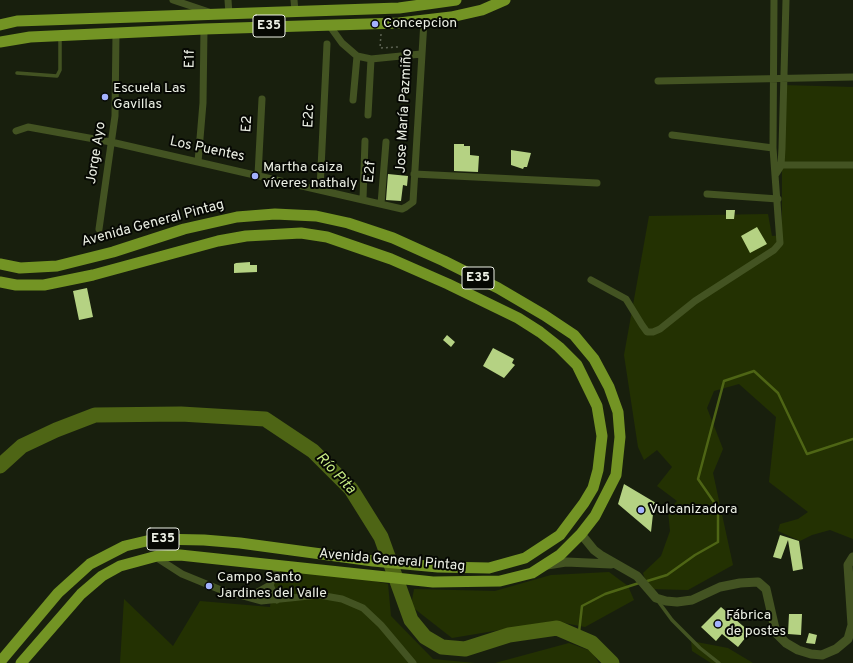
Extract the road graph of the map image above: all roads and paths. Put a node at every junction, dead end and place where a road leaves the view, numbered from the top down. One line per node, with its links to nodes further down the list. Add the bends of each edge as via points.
1 (174, 0): 9 (street)
2 (228, 0): 10 (street)
3 (294, 0): 8 (street)
4 (456, 0): 8 (highway, E35, via 399,8)
5 (505, 0): 11 (highway, E35, via 474,12)
6 (774, 0): 24 (street)
7 (786, 0): 25 (street)
8 (295, 12): 10 (highway, E35)
9 (213, 13): 10 (highway, E35); 12 (highway, E35, via 17,21)
10 (229, 14)
11 (424, 21): 13 (highway, E35); 19 (street, Jose María Pazmiño)
12 (0, 25)
13 (329, 25): 14 (highway, E35); 20 (street, via 342,43)
14 (204, 29): 15 (highway, E35); 36 (street, E1f, via 203,103)
15 (116, 33): 16 (highway, E35); 33 (street, Jorge Ayo, via 115,116)
16 (60, 36): 17 (highway, E35); 22 (lane, via 60,70 57,76)
17 (0, 42)
18 (327, 44): 42 (street, E2c)
19 (422, 54): 21 (street); 39 (street, Jose María Pazmiño)
20 (357, 56): 21 (street); 28 (street)
21 (371, 59): 29 (street)
22 (17, 73)
23 (853, 77): 25 (street)
24 (773, 78): 25 (street); 26 (street); 35 (street)
25 (784, 78): 38 (street)
26 (658, 81)
27 (262, 99): 40 (street, E2)
28 (353, 100)
29 (368, 115)
30 (16, 131): 33 (street, Los Puentes, via 28,127)
31 (672, 135): 35 (street)
32 (365, 141): 45 (street)
33 (111, 142): 36 (street, Los Puentes); 48 (street, Jorge Ayo)
34 (386, 142): 47 (street, E2f)
35 (773, 148): 38 (street)
36 (198, 162): 40 (street, Los Puentes)
37 (853, 165): 38 (street)
38 (777, 166): 44 (street)
39 (414, 174): 41 (street); 46 (street, Jose María Pazmiño)
40 (258, 175): 42 (street, Los Puentes)
41 (597, 183)
42 (320, 189): 45 (street, Los Puentes)
43 (707, 194): 44 (street)
44 (778, 199): 50 (street, via 780,243 774,250 695,301 660,329 647,332 626,299)
45 (363, 200): 47 (street, Los Puentes)
46 (413, 202): 47 (street, Los Puentes, via 402,209)
47 (381, 204)
48 (99, 229)
49 (0, 264): 52 (highway, Avenida General Pintag / E35, via 20,268 57,266 213,222 274,214 316,216 348,223 393,238 444,261 498,288 574,336 594,359 609,386 618,412 620,437 616,475 595,516)
50 (591, 280)
51 (0, 282): 62 (highway, Avenida General Pintag / E35, via 44,285 246,236 301,233 327,237 391,259 494,306 540,332 577,365 597,406 602,453 593,488 584,503 560,534 525,558 489,568 438,567 204,540 155,539 125,546 90,564 58,593)
52 (582, 534): 55 (street, via 594,550); 57 (highway, Avenida General Pintag / E35)
53 (154, 556): 56 (highway, Avenida General Pintag / E35, via 180,555); 59 (street, via 182,574); 63 (highway, Avenida General Pintag / E35, via 120,566 102,576 81,594)
54 (853, 557): 60 (street, via 848,564 852,625 848,639 836,650 822,655 798,650 776,633 766,588 758,582 720,587 692,600 677,602)
55 (615, 564): 57 (street, via 577,561); 60 (street, via 637,576)
56 (279, 565): 57 (highway, Avenida General Pintag / E35, via 433,582 500,581 532,573); 58 (street)
57 (547, 566)
58 (270, 585): 59 (street, via 254,594); 61 (street)
59 (243, 596): 61 (street, via 261,601)
60 (654, 596): 65 (lane, via 672,620)
61 (277, 600): 64 (street, via 319,595 342,599 363,608)
62 (0, 662)
63 (21, 663)
64 (413, 663)
65 (719, 663)

